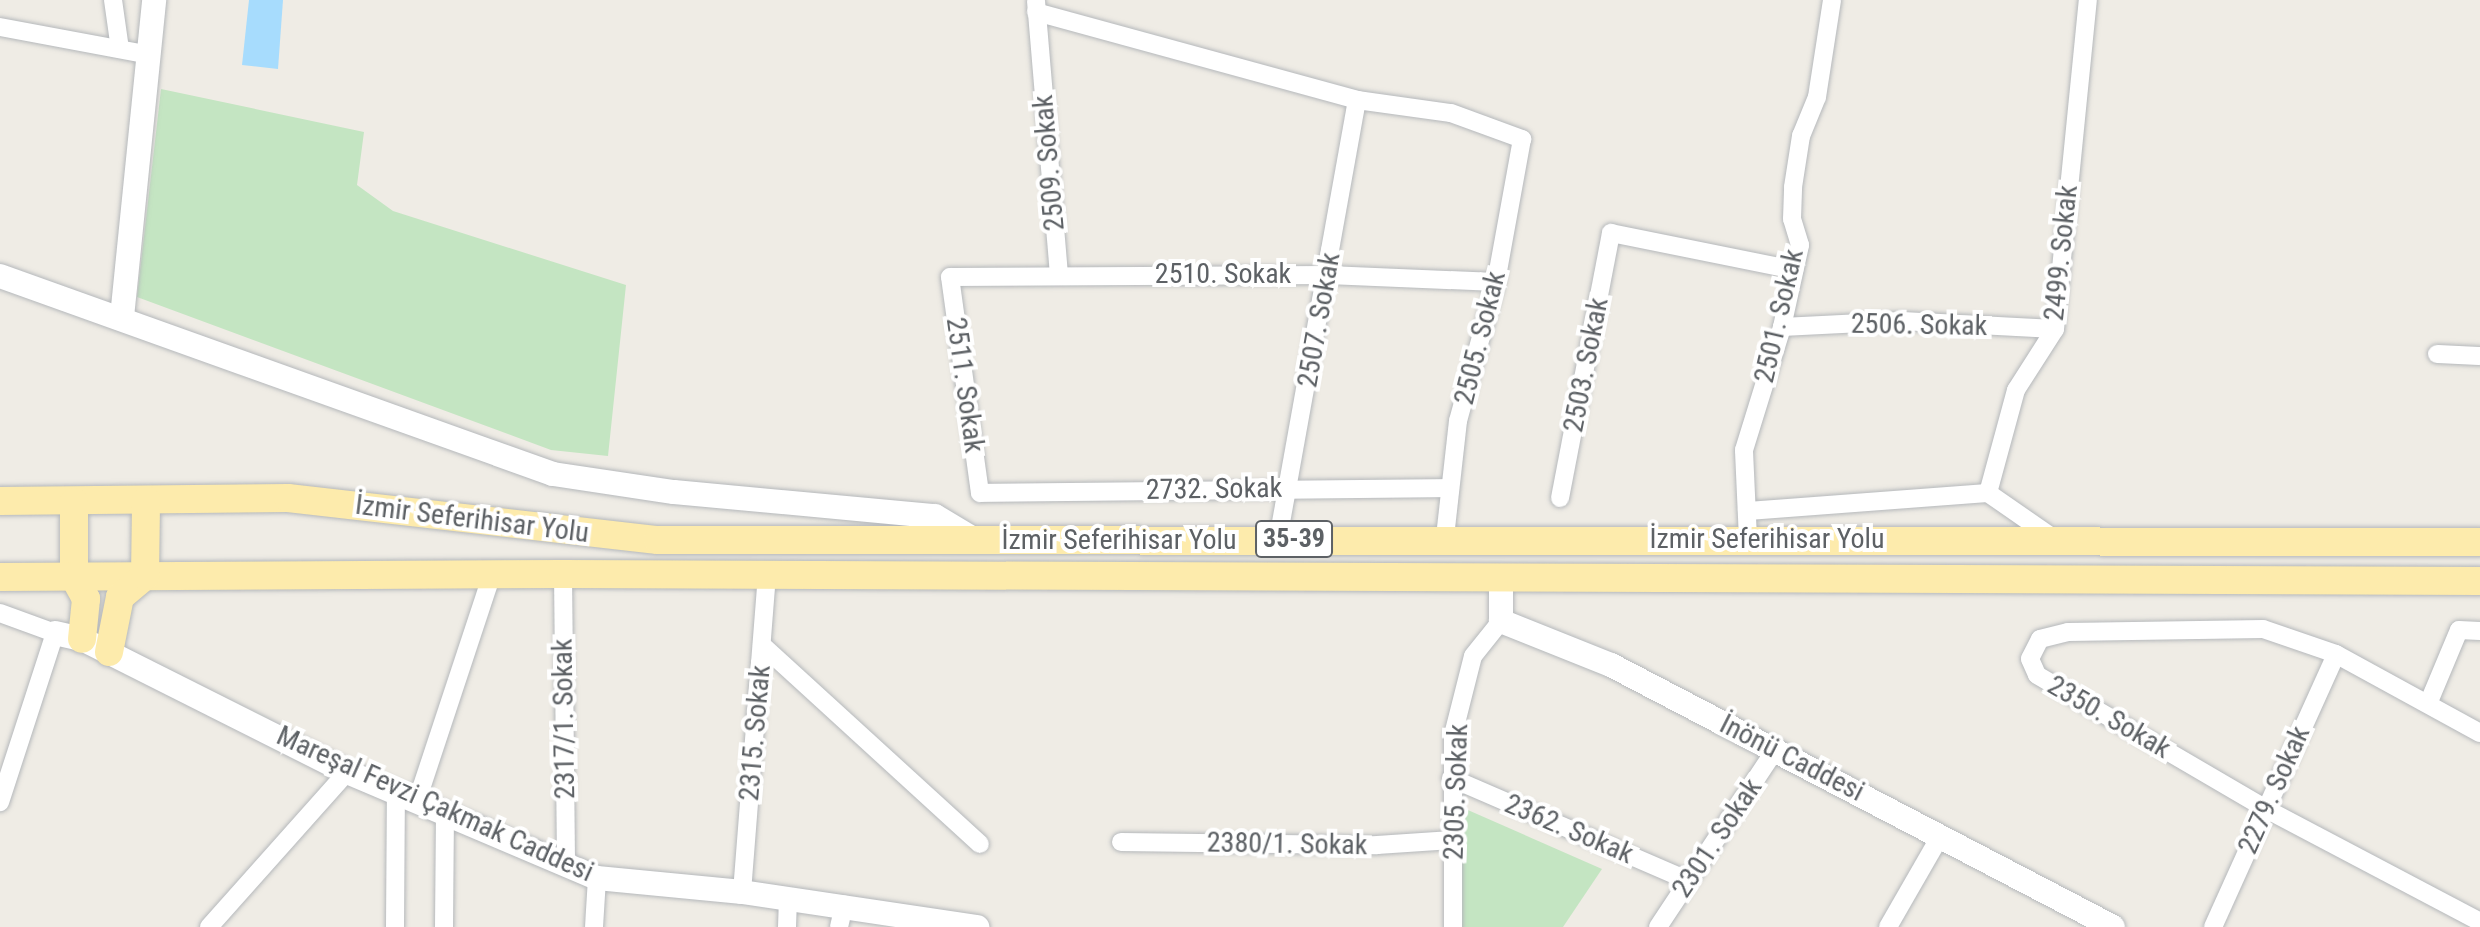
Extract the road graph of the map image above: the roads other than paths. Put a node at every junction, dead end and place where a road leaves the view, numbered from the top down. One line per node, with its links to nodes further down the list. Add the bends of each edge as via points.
1 (113, 0): 7 (street)
2 (154, 0): 8 (street)
3 (1832, 0): 10 (street, 2501. Sokak, via 1817,97 1801,136 1795,174 1792,219 1800,245)
4 (2088, 0): 18 (street, 2499. Sokak)
5 (1036, 6): 9 (street); 11 (street, 2509. Sokak)
6 (0, 27): 7 (street)
7 (120, 49): 8 (street)
8 (149, 55): 16 (street)
9 (1357, 100): 12 (street, 2507. Sokak); 15 (street, 2505. Sokak, via 1451,113 1522,139)
10 (1794, 270): 17 (street, 2501. Sokak); 25 (street, 2503. Sokak, via 1611,233)
11 (1059, 273): 12 (street, 2510. Sokak); 14 (street, 2510. Sokak)
12 (1328, 275): 15 (street, 2510. Sokak); 21 (street, 2507. Sokak)
13 (0, 276): 16 (street)
14 (950, 277): 23 (street, 2511. Sokak)
15 (1496, 282): 22 (street, 2505. Sokak, via 1458,421)
16 (122, 317): 32 (street, via 553,474 674,492 935,516)
17 (1782, 327): 18 (street, 2506. Sokak, via 1902,321); 29 (street, 2501. Sokak, via 1744,450)
18 (2055, 329): 24 (street, 2499. Sokak, via 2016,390)
19 (2437, 354): 20 (street)
20 (2480, 356)
21 (1288, 487): 22 (street, 2732. Sokak); 23 (street, 2732. Sokak); 31 (street, 2507. Sokak)
22 (1448, 488): 30 (street, 2505. Sokak)
23 (980, 493)
24 (1988, 493): 29 (street); 33 (street)
25 (1560, 498)
26 (146, 500): 28 (main road, İzmir Seferihisar Yolu / 35-39); 32 (main road, İzmir Seferihisar Yolu / 35-39, via 288,498 658,540); 38 (main road)
27 (0, 501): 28 (main road, İzmir Seferihisar Yolu / 35-39)
28 (74, 502): 40 (main road)
29 (1747, 525): 30 (main road, İzmir Seferihisar Yolu / 35-39); 33 (main road, İzmir Seferihisar Yolu / 35-39)
30 (1445, 537): 31 (main road, İzmir Seferihisar Yolu / 35-39)
31 (1278, 539): 32 (main road, İzmir Seferihisar Yolu / 35-39)
32 (975, 540)
33 (2056, 540): 34 (main road, İzmir Seferihisar Yolu / 35-39)
34 (2480, 542)
35 (492, 574): 36 (main road, İzmir Seferihisar Yolu / 35-39); 38 (main road, İzmir Seferihisar Yolu / 35-39); 55 (street)
36 (563, 574): 37 (main road, İzmir Seferihisar Yolu / 35-39); 63 (street, 2317/1. Sokak)
37 (767, 574): 41 (main road, İzmir Seferihisar Yolu / 35-39); 47 (street, 2315. Sokak)
38 (145, 576): 40 (main road, İzmir Seferihisar Yolu / 35-39); 48 (main road, via 120,597)
39 (0, 577): 40 (main road, İzmir Seferihisar Yolu / 35-39)
40 (74, 577): 46 (main road, via 86,599)
41 (1501, 580): 42 (main road, İzmir Seferihisar Yolu / 35-39); 44 (street)
42 (2480, 581)
43 (0, 613): 46 (street)
44 (1501, 621): 52 (street, İnönü Caddesi, via 1611,665); 54 (street, 2305. Sokak, via 1473,656 1453,735)
45 (2480, 631): 50 (street, via 2459,630)
46 (68, 636): 48 (street, Mareşal Fevzi Çakmak Caddesi); 56 (street)
47 (762, 645): 62 (street); 66 (street, 2315. Sokak)
48 (109, 652): 53 (street, Mareşal Fevzi Çakmak Caddesi)
49 (2336, 654): 50 (street); 57 (street, 2279. Sokak); 57 (street, 2350. Sokak, via 2263,629 2098,632 2040,639 2030,659 2037,675)
50 (2428, 704): 51 (street)
51 (2480, 733)
52 (1776, 749): 59 (street, İnönü Caddesi); 65 (street, 2301. Sokak)
53 (347, 772): 55 (street, Mareşal Fevzi Çakmak Caddesi); 70 (street)
54 (1451, 778): 60 (street, 2305. Sokak); 65 (street, 2362. Sokak)
55 (407, 797): 58 (street, Mareşal Fevzi Çakmak Caddesi); 71 (street)
56 (0, 802)
57 (2266, 809): 69 (street, 2350. Sokak); 80 (street, 2279. Sokak)
58 (445, 813): 63 (street, Mareşal Fevzi Çakmak Caddesi); 72 (street)
59 (1941, 835): 78 (street); 79 (street, İnönü Caddesi)
60 (1452, 840): 61 (street, 2380/1. Sokak, via 1377,845); 76 (street, 2305. Sokak)
61 (1121, 842)
62 (980, 844)
63 (566, 865): 64 (street, Mareşal Fevzi Çakmak Caddesi)
64 (597, 878): 66 (street, Mareşal Fevzi Çakmak Caddesi); 73 (street)
65 (1687, 880): 77 (street, 2301. Sokak)
66 (742, 892): 67 (street, Mareşal Fevzi Çakmak Caddesi)
67 (788, 898): 68 (street, Mareşal Fevzi Çakmak Caddesi); 74 (street)
68 (842, 916): 75 (street, Mareşal Fevzi Çakmak Caddesi)
69 (2480, 922)
70 (209, 927)
71 (395, 927)
72 (444, 927)
73 (594, 927)
74 (787, 927)
75 (977, 927)
76 (1453, 927)
77 (1658, 927)
78 (1888, 927)
79 (2113, 927)
80 (2213, 927)

